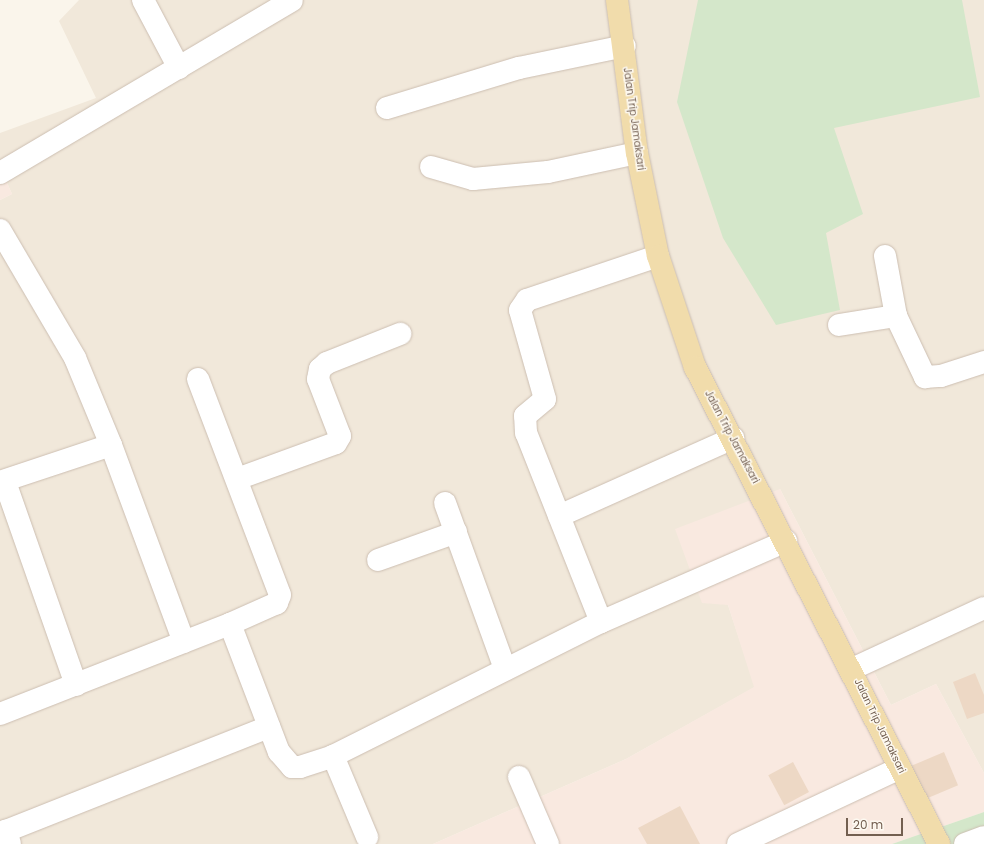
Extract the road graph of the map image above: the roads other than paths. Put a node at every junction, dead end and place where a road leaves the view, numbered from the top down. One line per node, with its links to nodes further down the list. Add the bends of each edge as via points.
1 (143, 0): 5 (street)
2 (292, 0): 5 (street)
3 (617, 0): 4 (main road, Jalan Trip Jamaksari)
4 (625, 46): 6 (street, via 519,68); 7 (main road, Jalan Trip Jamaksari)
5 (179, 68): 9 (street)
6 (387, 108)
7 (636, 154): 8 (street, via 548,172 473,180); 11 (main road, Jalan Trip Jamaksari)
8 (430, 167)
9 (0, 173)
10 (0, 230): 19 (street, via 75,358)
11 (658, 256): 18 (main road, Jalan Trip Jamaksari, via 695,368); 23 (street, via 522,304 545,399 528,411 524,424)
12 (885, 256): 13 (street)
13 (896, 316): 14 (street); 16 (street, via 925,377 941,376)
14 (839, 325)
15 (400, 334): 20 (street, via 327,363 320,370 318,379 340,436 336,443)
16 (984, 362)
17 (198, 379): 20 (street)
18 (734, 441): 23 (street); 25 (main road, Jalan Trip Jamaksari)
19 (110, 445): 21 (street); 30 (street)
20 (237, 479): 29 (street, via 280,595 277,603)
21 (3, 482): 33 (street)
22 (445, 503): 24 (street)
23 (559, 516): 28 (street)
24 (456, 532): 26 (street); 31 (street)
25 (786, 541): 28 (street); 32 (main road, Jalan Trip Jamaksari)
26 (378, 560)
27 (984, 608): 32 (street)
28 (601, 622): 31 (street)
29 (230, 624): 30 (street); 35 (street)
30 (184, 642): 33 (street)
31 (505, 668): 36 (street)
32 (852, 669): 37 (main road, Jalan Trip Jamaksari)
33 (76, 685): 34 (street)
34 (0, 714)
35 (269, 727): 36 (street, via 279,752 292,767); 39 (street)
36 (333, 756): 40 (street)
37 (900, 768): 43 (street); 44 (main road, Jalan Trip Jamaksari)
38 (519, 777): 42 (street)
39 (5, 829)
40 (367, 837)
41 (984, 837): 45 (street)
42 (548, 844)
43 (738, 844)
44 (940, 844)
45 (965, 844)

